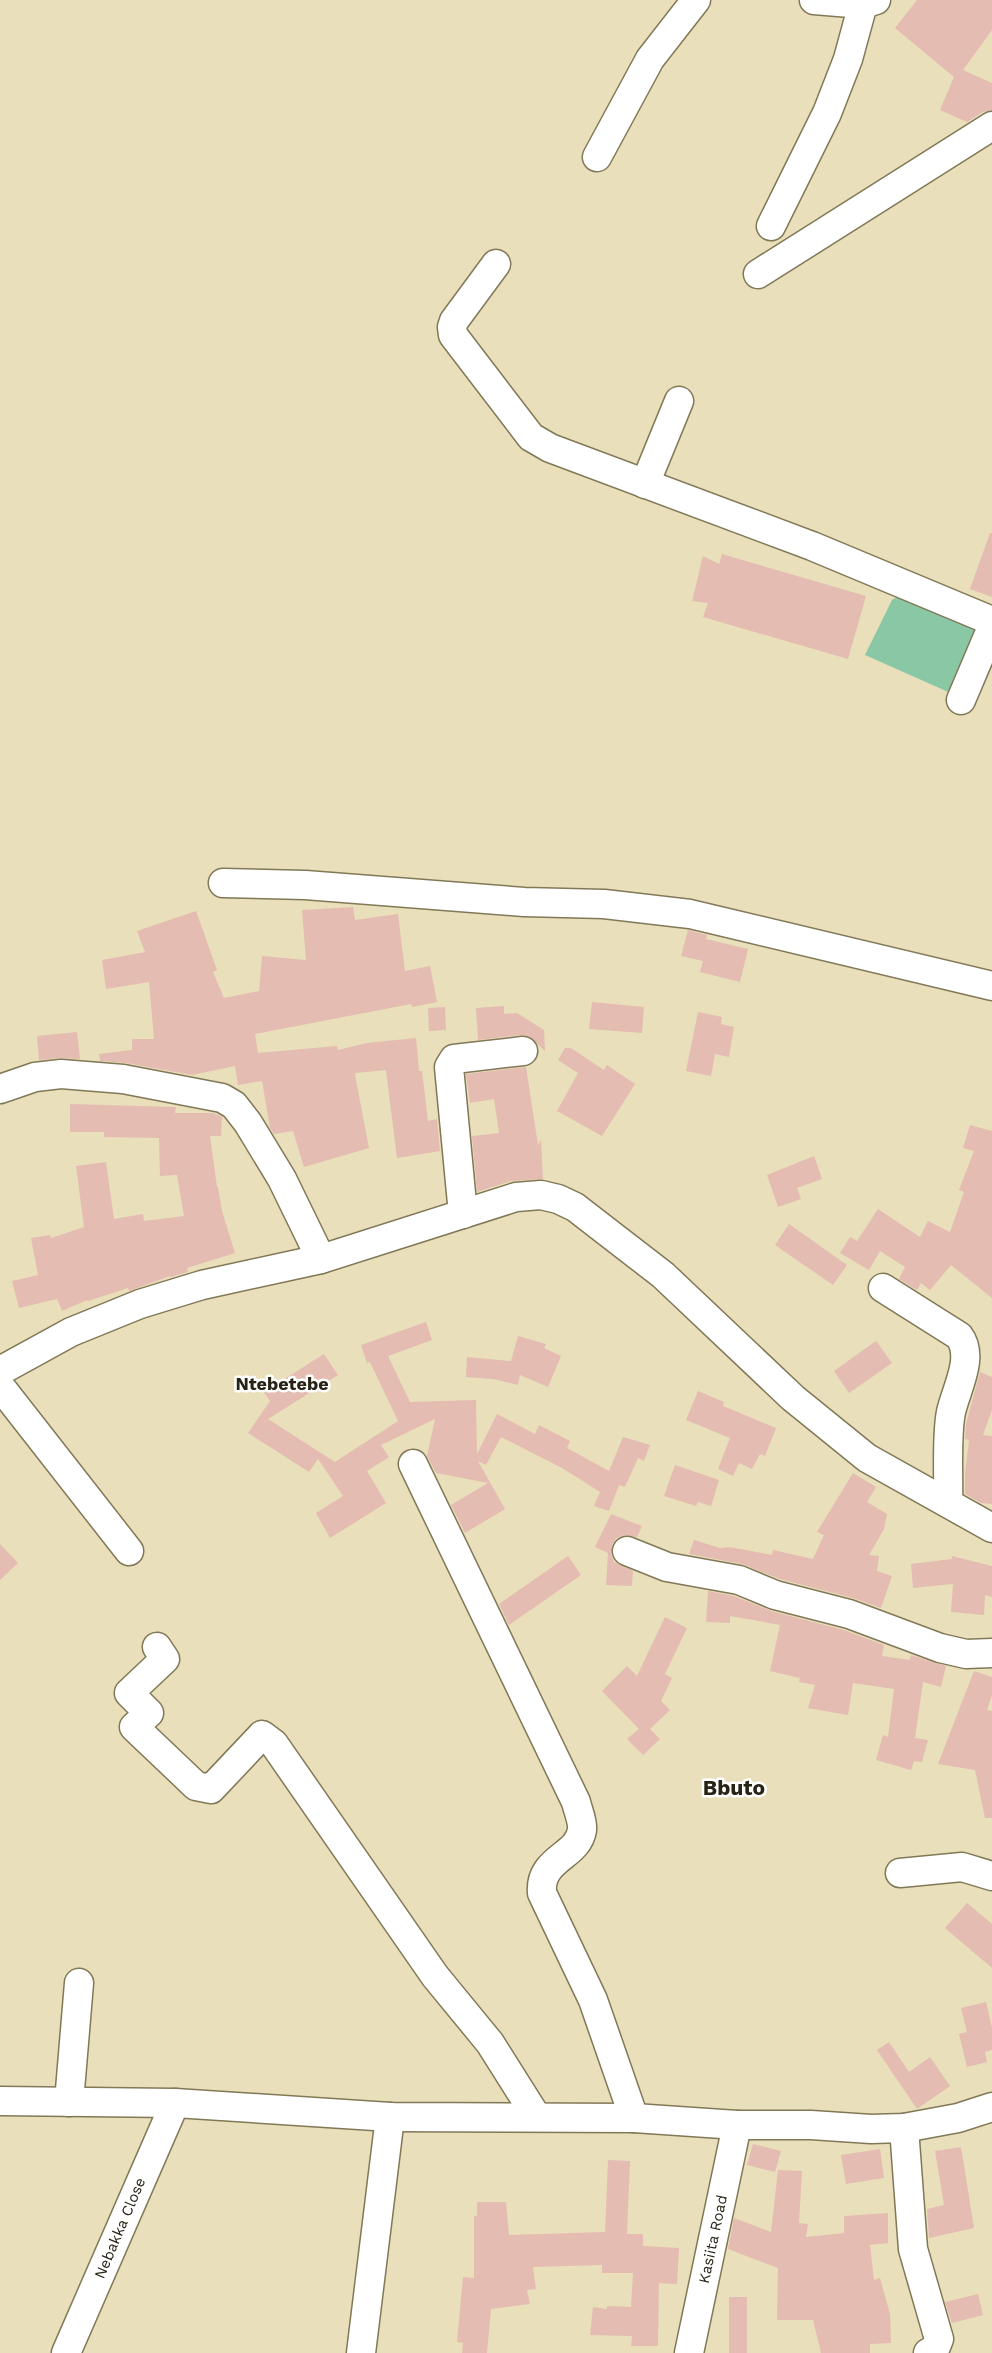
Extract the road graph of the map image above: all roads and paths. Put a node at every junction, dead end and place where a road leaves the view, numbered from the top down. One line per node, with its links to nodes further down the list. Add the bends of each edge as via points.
1 (696, 0): 5 (street, via 650,59)
2 (814, 0): 3 (street)
3 (870, 2): 6 (street, via 827,113)
4 (992, 126): 8 (street)
5 (597, 157)
6 (771, 226)
7 (496, 264): 10 (street, via 454,321 453,335 458,343 531,437 550,448)
8 (758, 274)
9 (679, 401): 10 (street)
10 (645, 483): 11 (street, via 812,546)
11 (992, 621)
12 (992, 627): 13 (street)
13 (961, 700)
14 (223, 883): 15 (street, via 305,885 524,903 604,904 690,914)
15 (992, 986)
16 (523, 1051): 18 (street, via 454,1059 448,1067)
17 (0, 1089): 19 (street, via 35,1077 61,1074 123,1079 222,1098 234,1105 248,1123 282,1179)
18 (463, 1214): 19 (street); 24 (street, via 516,1197 541,1195 575,1207 663,1275 793,1398 858,1451)
19 (321, 1259): 21 (street, via 202,1285 140,1304 71,1332)
20 (883, 1288): 24 (street, via 964,1343 966,1355 950,1415)
21 (0, 1371)
22 (0, 1386): 26 (street)
23 (413, 1464): 39 (street, via 578,1810 582,1833 544,1873 542,1893 593,2000)
24 (948, 1503): 25 (street)
25 (992, 1528)
26 (129, 1551)
27 (627, 1551): 29 (street, via 667,1567 738,1580 775,1595 849,1614 940,1648 966,1654)
28 (157, 1647): 37 (street, via 165,1659 129,1693 149,1713 134,1727 196,1786 211,1789 262,1735 274,1744 435,1976 490,2043)
29 (992, 1653)
30 (900, 1873): 31 (street, via 962,1868)
31 (992, 1876)
32 (79, 1983): 34 (street)
33 (0, 2102): 34 (street)
34 (69, 2102): 35 (street)
35 (175, 2103): 38 (street); 42 (street, Nebakka Close)
36 (992, 2107): 41 (street)
37 (536, 2116): 38 (street); 39 (street)
38 (390, 2117): 43 (street)
39 (634, 2118): 40 (street)
40 (737, 2125): 41 (street); 44 (street, Kasiita Road)
41 (904, 2128): 45 (street, via 913,2249 939,2339 935,2349)
42 (66, 2353)
43 (361, 2353)
44 (689, 2353)
45 (928, 2353)

